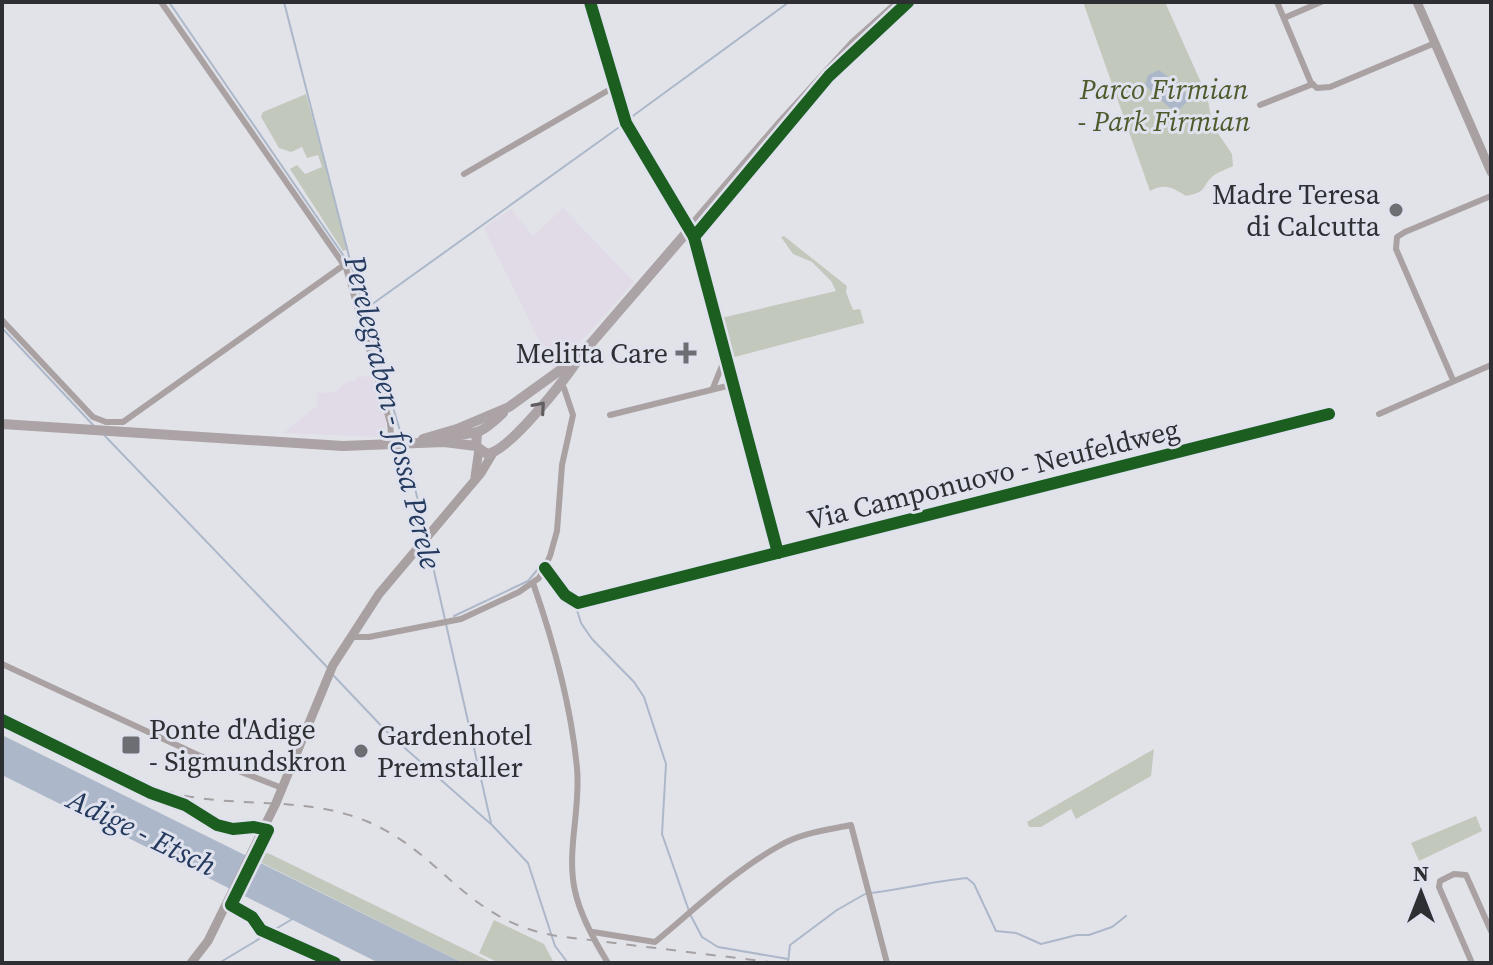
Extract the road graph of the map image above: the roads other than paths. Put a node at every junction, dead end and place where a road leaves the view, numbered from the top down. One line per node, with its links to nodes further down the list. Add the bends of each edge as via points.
1 (161, 2): 16 (street)
2 (590, 2): 10 (street)
3 (900, 2): 15 (main road, via 853,44)
4 (1277, 2): 7 (street)
5 (1321, 2): 7 (street)
6 (1417, 2): 8 (main road)
7 (1284, 18): 9 (street)
8 (1435, 43): 9 (street, via 1330,87); 12 (main road)
9 (1313, 84): 11 (street)
10 (614, 87): 13 (street); 15 (street, via 626,123)
11 (1260, 105)
12 (1491, 172)
13 (464, 174)
14 (1491, 196): 21 (street, via 1405,232 1395,243)
15 (690, 230): 18 (main road); 19 (street)
16 (344, 265): 17 (street, via 123,422 93,417); 31 (street, via 390,423)
17 (2, 320)
18 (581, 355): 25 (main road); 33 (main road, one-way to 18, via 510,442)
19 (725, 358): 22 (street); 24 (street)
20 (1491, 365): 21 (street)
21 (1453, 380): 27 (street)
22 (734, 381): 24 (street); 35 (street)
23 (564, 388): 36 (street, via 573,415 562,465 557,531)
24 (713, 388): 28 (street)
25 (509, 407): 30 (main road); 31 (main road)
26 (1329, 414): 35 (street, Via Camponuovo - Neufeldweg)
27 (1379, 414)
28 (610, 415)
29 (2, 424): 31 (main road, via 343,446)
30 (489, 428): 32 (main road); 33 (main road, via 500,435)
31 (407, 443): 32 (main road)
32 (477, 443): 33 (main road, via 484,453); 34 (main road)
33 (497, 450): 34 (main road)
34 (474, 482): 38 (main road, via 379,594)
35 (777, 550): 36 (street, Via Camponuovo - Neufeldweg, via 578,603)
36 (545, 568): 37 (street)
37 (533, 583): 38 (street, via 444,624); 42 (street, via 568,703 578,780 574,879)
38 (351, 637): 40 (main road, via 327,676)
39 (2, 664): 40 (street)
40 (282, 788): 43 (main road)
41 (1491, 931): 46 (street, via 1466,875 1440,881)
42 (593, 932): 44 (street); 45 (street, via 655,942 781,844 851,825)
43 (193, 962)
44 (608, 963)
45 (887, 963)
46 (1472, 963)

